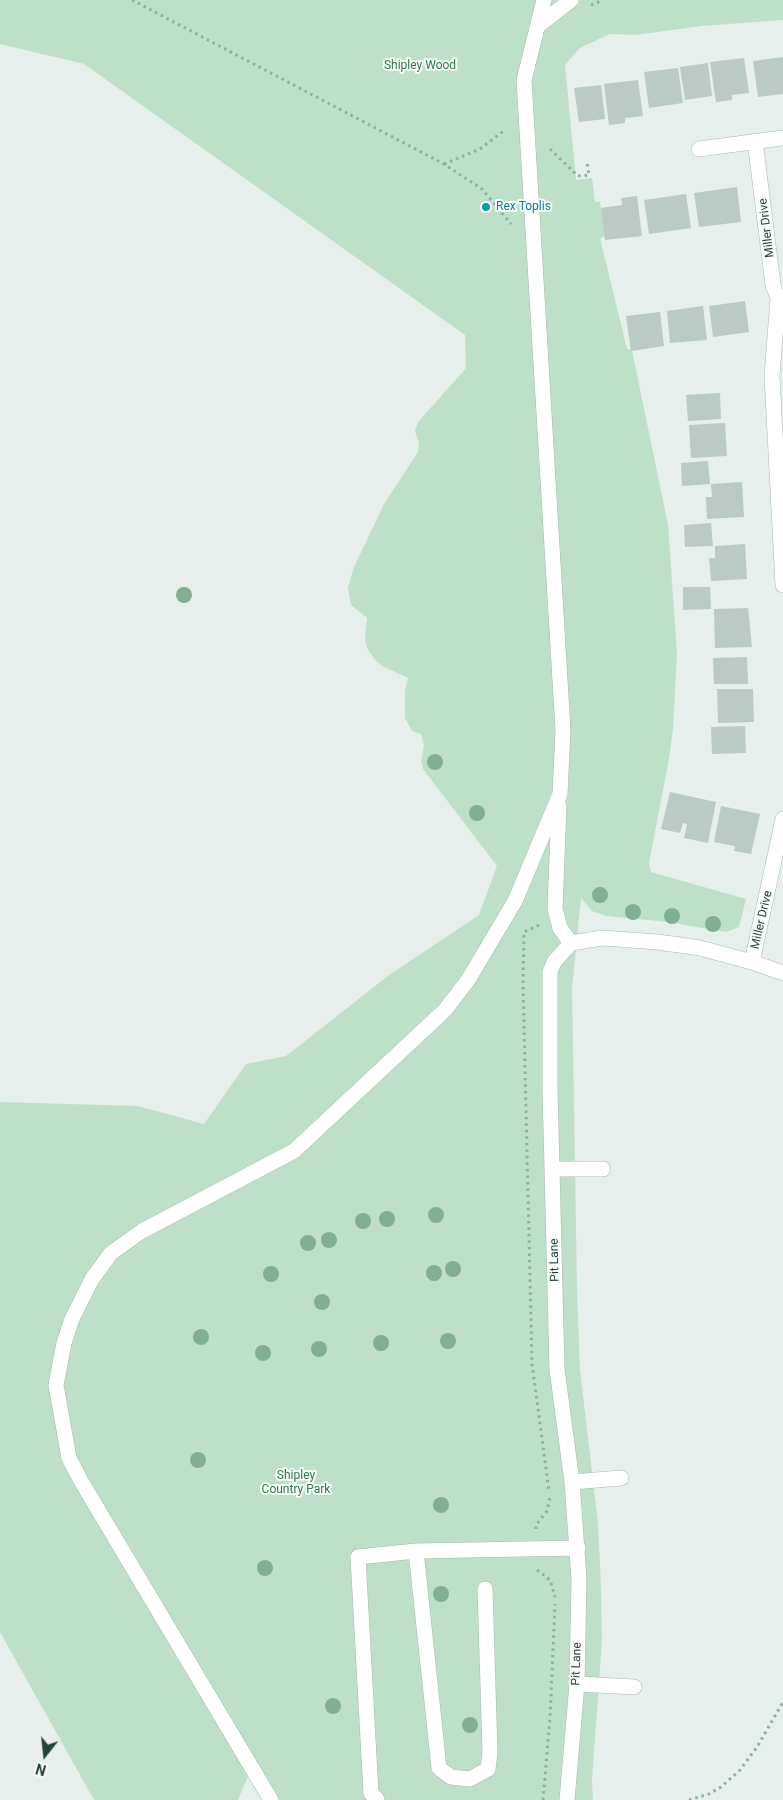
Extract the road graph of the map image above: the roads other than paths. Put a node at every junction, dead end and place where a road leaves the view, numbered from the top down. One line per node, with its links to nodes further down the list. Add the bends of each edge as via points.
1 (544, 0): 3 (street)
2 (571, 0): 3 (street)
3 (539, 25): 8 (street, via 524,80 563,730)
4 (783, 138): 5 (street)
5 (755, 141): 6 (street); 7 (street, Miller Drive, via 773,285 778,298 772,376)
6 (699, 149)
7 (783, 585)
8 (560, 794): 10 (street, via 555,909 560,928); 22 (street, via 515,901 468,980 445,1010 294,1151 142,1231 111,1253 81,1299 64,1343 56,1385 69,1458)
9 (783, 819): 11 (street, Miller Drive)
10 (571, 943): 11 (street, via 602,938 658,942 700,948); 13 (street, Pit Lane, via 554,962 550,972)
11 (752, 962): 12 (street)
12 (783, 973)
13 (553, 1169): 14 (street); 16 (street, Pit Lane, via 557,1368)
14 (603, 1169)
15 (621, 1478): 16 (street)
16 (572, 1482): 17 (street, Pit Lane)
17 (578, 1548): 18 (street); 20 (street, Pit Lane)
18 (416, 1551): 19 (street, via 439,1768 451,1777 470,1778 488,1769); 23 (street, via 358,1557 372,1793)
19 (485, 1589)
20 (576, 1684): 21 (street); 24 (street, Pit Lane)
21 (634, 1687)
22 (271, 1800)
23 (377, 1800)
24 (567, 1800)

